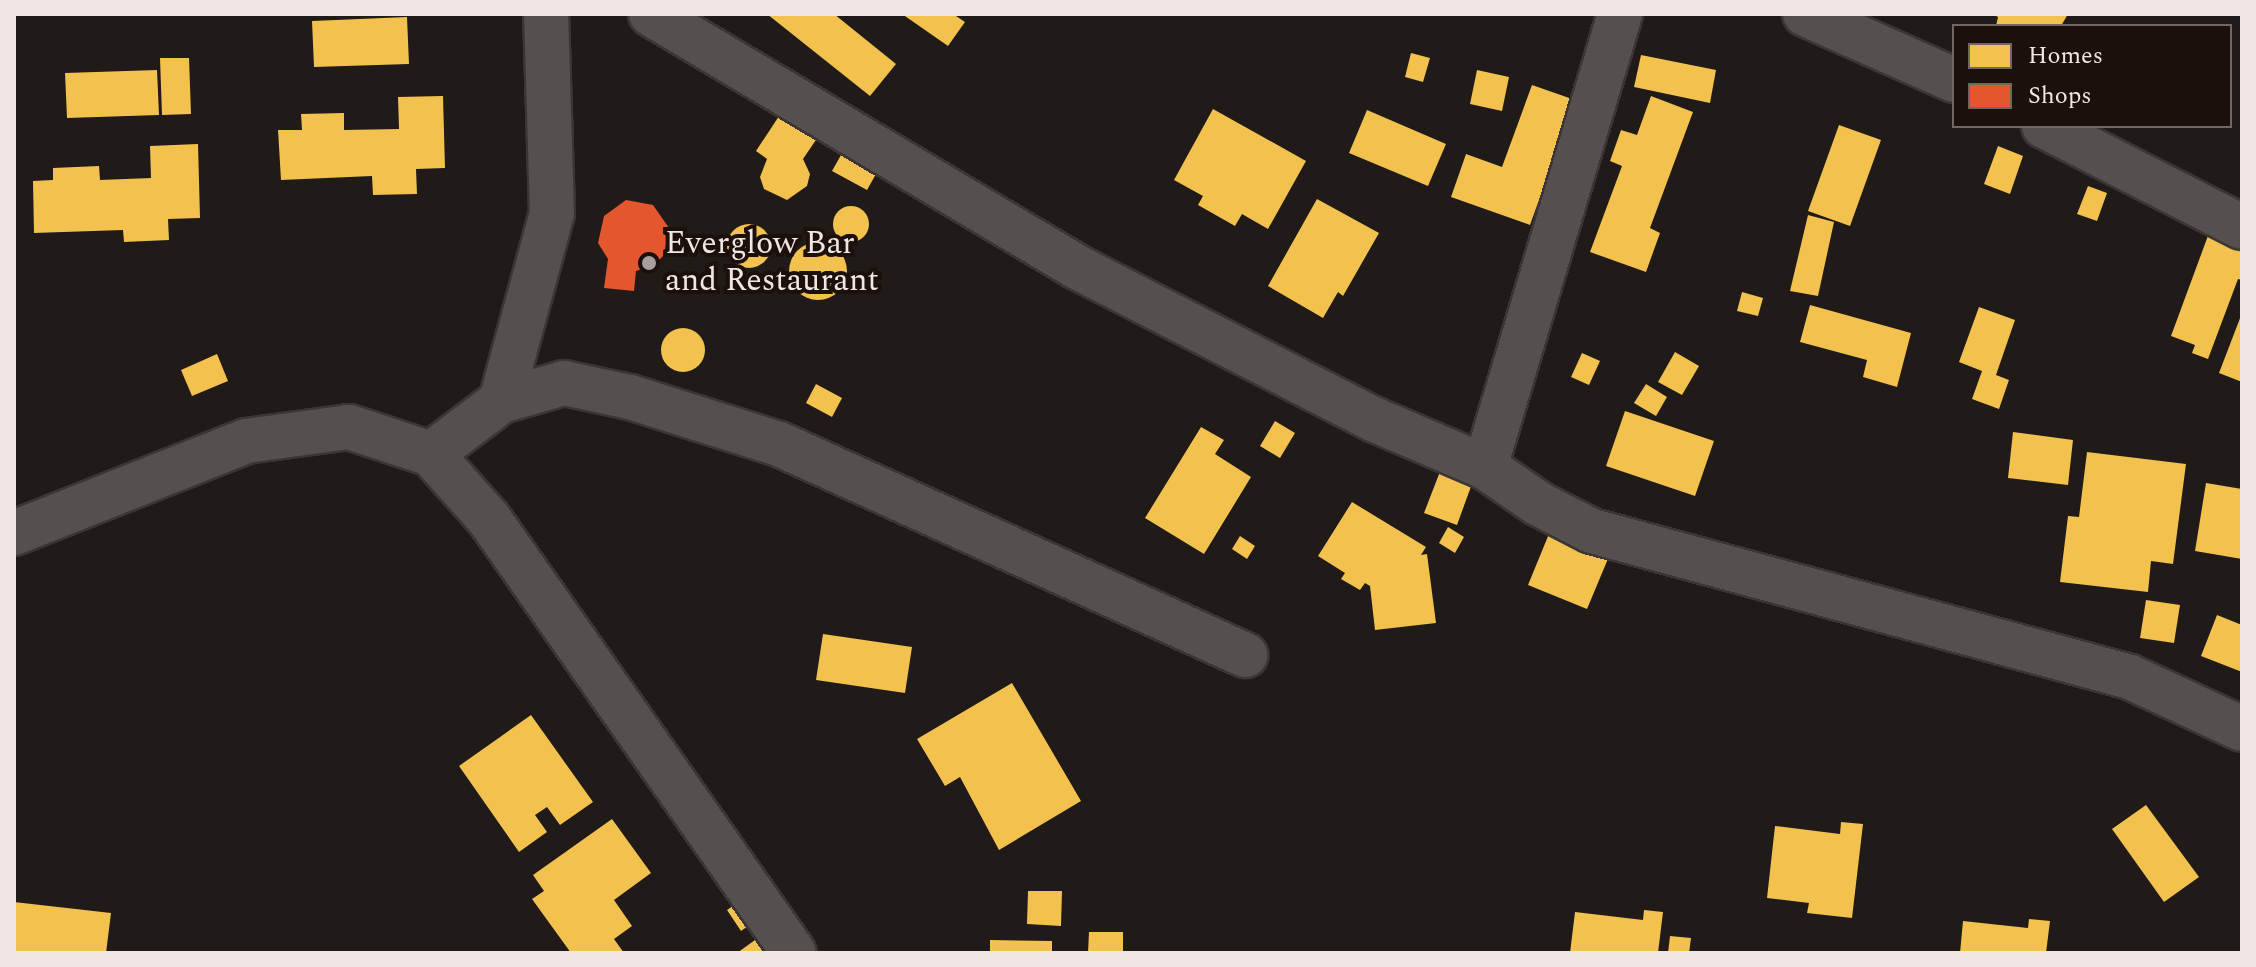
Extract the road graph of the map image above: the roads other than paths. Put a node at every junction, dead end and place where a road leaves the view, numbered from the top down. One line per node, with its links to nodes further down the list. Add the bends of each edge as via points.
1 (546, 14): 8 (street, via 552,213)
2 (651, 14): 10 (street, via 1077,267 1373,419)
3 (1620, 14): 10 (street)
4 (1805, 14): 5 (street)
5 (1952, 79)
6 (2048, 128): 7 (street)
7 (2242, 227)
8 (501, 401): 9 (street); 12 (street, via 564,383 630,397 779,444)
9 (431, 454): 11 (street, via 349,427 246,441); 14 (street, via 489,519)
10 (1485, 467): 13 (street, via 1539,504 1592,531 2130,677)
11 (14, 533)
12 (1245, 655)
13 (2242, 729)
14 (794, 953)

